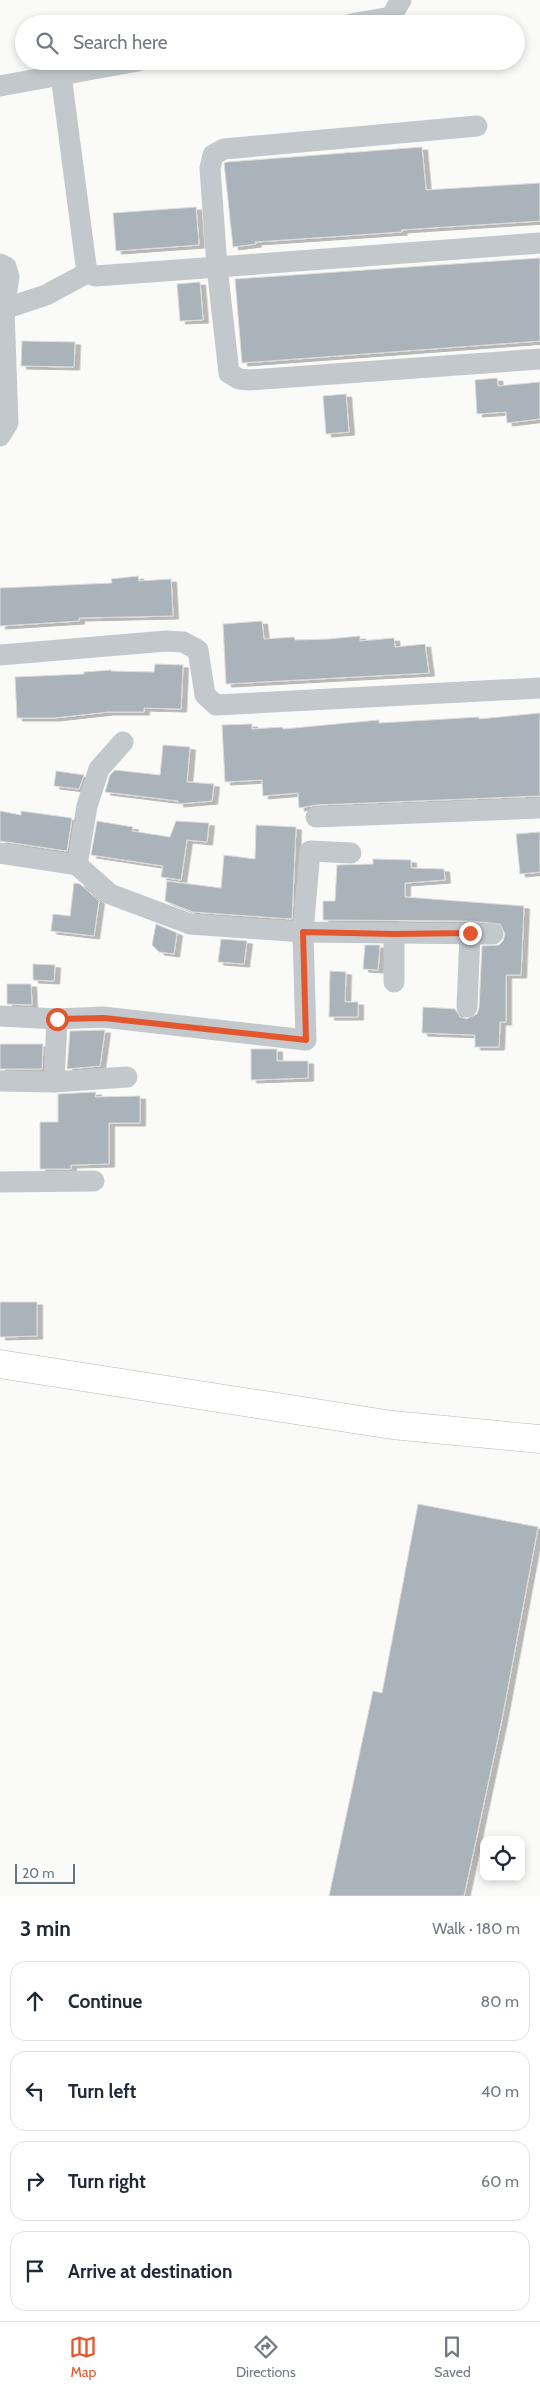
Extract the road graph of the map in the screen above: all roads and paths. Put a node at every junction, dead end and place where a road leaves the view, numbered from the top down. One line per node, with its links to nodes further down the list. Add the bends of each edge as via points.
1 (401, 0): 2 (street)
2 (392, 15)
3 (88, 70): 4 (street)
4 (61, 75): 5 (street); 10 (street)
5 (0, 86)
6 (477, 126): 9 (street, via 224,149 214,156 210,168)
7 (540, 243): 9 (street)
8 (0, 264): 11 (street, via 6,267 9,277)
9 (217, 267): 10 (street); 13 (street, via 229,372 239,379)
10 (87, 274): 11 (street, via 46,295)
11 (4, 309): 12 (street)
12 (2, 339): 14 (street, via 8,423)
13 (540, 359)
14 (0, 436)
15 (0, 655): 16 (street, via 183,642 198,650 205,695 216,705)
16 (540, 688)
17 (123, 742): 22 (street, via 99,769 87,806)
18 (540, 808): 19 (street)
19 (316, 816)
20 (0, 853): 22 (street)
21 (351, 853): 23 (street, via 310,852)
22 (76, 865): 23 (street, via 110,894 190,924)
23 (303, 932): 25 (street); 30 (street, via 306,1040 104,1018)
24 (470, 933): 25 (street); 26 (street); 28 (street)
25 (394, 934): 27 (street)
26 (493, 934)
27 (394, 982)
28 (467, 1007)
29 (0, 1016): 30 (street)
30 (57, 1019): 33 (street)
31 (127, 1077): 33 (street)
32 (0, 1081): 33 (street)
33 (54, 1082)
34 (94, 1181): 35 (street)
35 (0, 1182)
36 (0, 1364): 37 (main road, via 392,1425)
37 (540, 1439)

